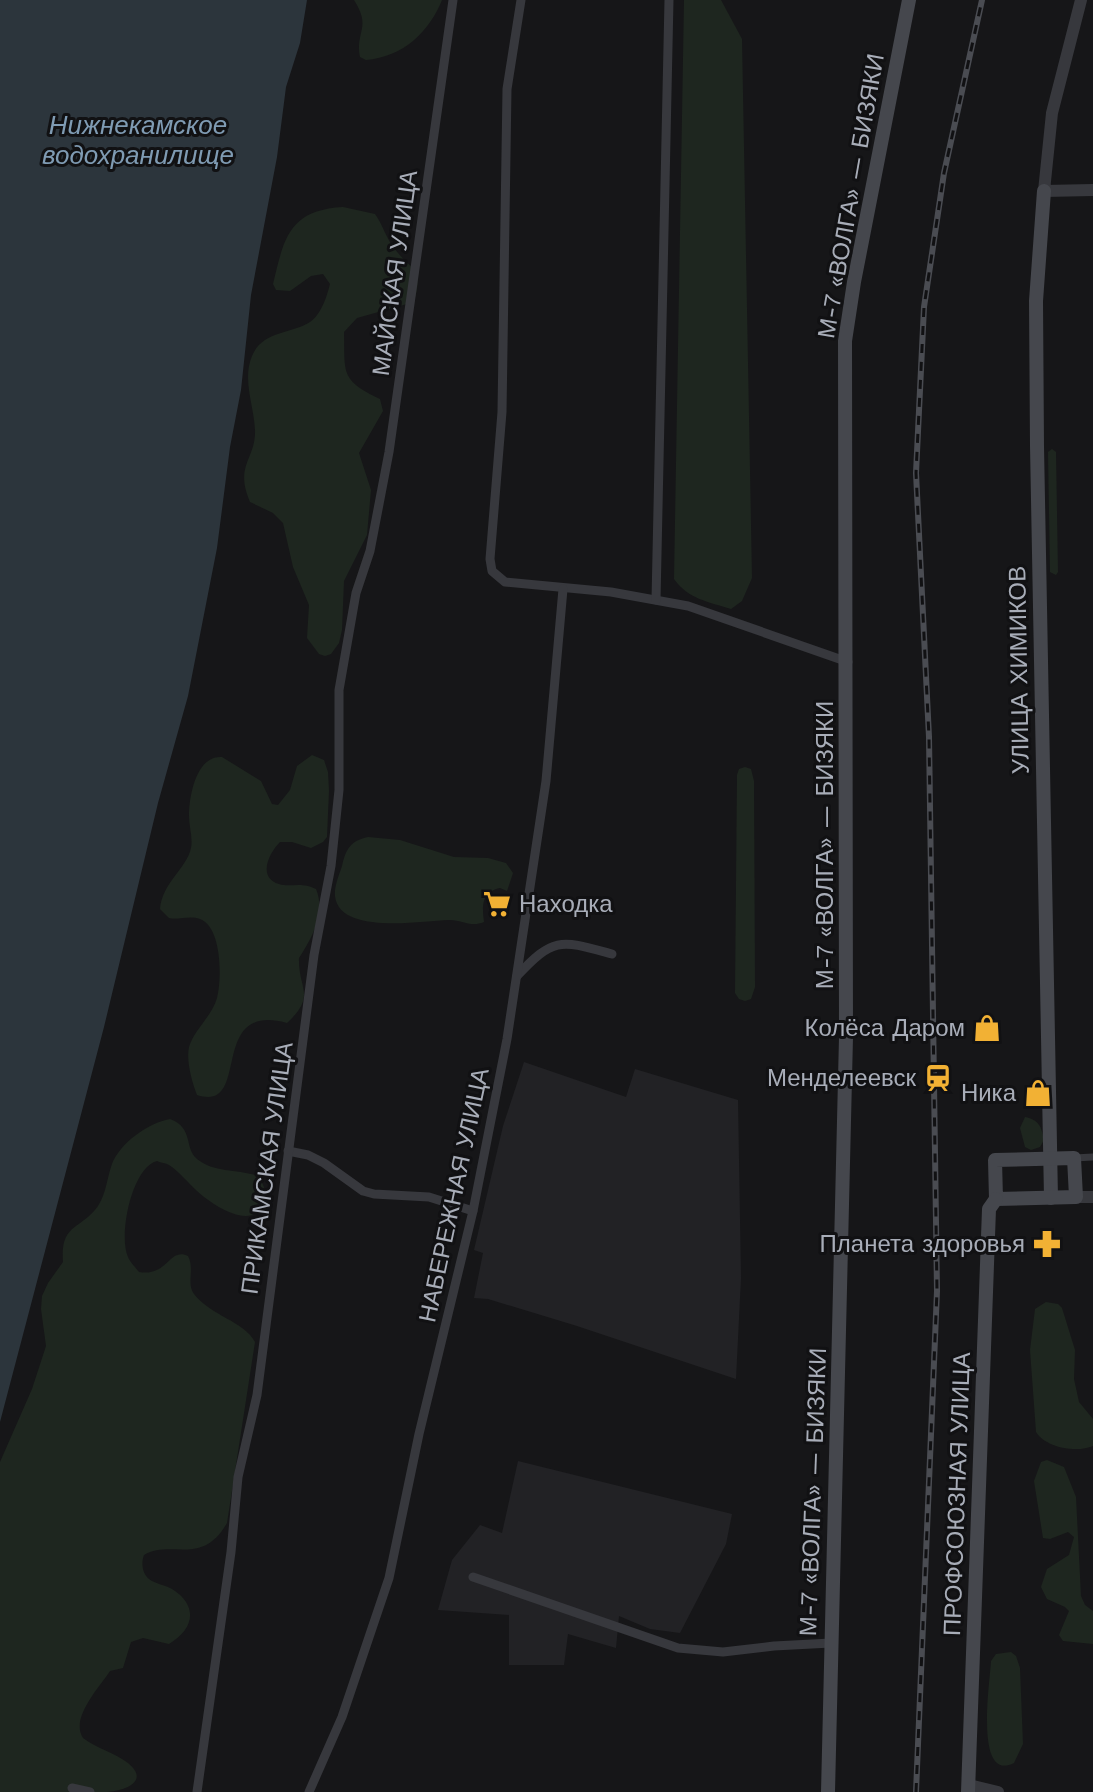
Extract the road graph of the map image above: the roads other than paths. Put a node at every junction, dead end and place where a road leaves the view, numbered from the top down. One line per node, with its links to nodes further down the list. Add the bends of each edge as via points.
1 (453, 0): 8 (street, МАЙСКАЯ УЛИЦА, via 402,371)
2 (521, 0): 9 (street, via 507,89 502,412 490,559 492,571 505,582)
3 (669, 0): 10 (street)
4 (909, 0): 11 (main road, М-7 «ВОЛГА» — БИЗЯКИ, via 845,341)
5 (1081, 0): 7 (street, via 1052,113)
6 (1093, 190): 7 (street)
7 (1044, 191): 17 (main road, УЛИЦА ХИМИКОВ, via 1036,301)
8 (370, 551): 14 (street, ПРИКАМСКАЯ УЛИЦА, via 356,593 339,690 339,790 331,866)
9 (563, 589): 10 (street); 13 (street, НАБЕРЕЖНАЯ УЛИЦА, via 546,781)
10 (656, 600): 11 (street, via 688,606)
11 (848, 662): 24 (main road, М-7 «ВОЛГА» — БИЗЯКИ, via 846,1052)
12 (612, 954): 13 (street, via 559,943 542,950)
13 (515, 977): 22 (street, НАБЕРЕЖНАЯ УЛИЦА, via 499,1091)
14 (288, 1151): 22 (street, via 324,1163 363,1191 429,1197); 28 (street, ПРИКАМСКАЯ УЛИЦА)
15 (1093, 1157): 16 (street)
16 (1074, 1158): 17 (main road); 18 (main road)
17 (1050, 1159): 20 (main road, УЛИЦА ХИМИКОВ); 21 (main road, ПРОФСОЮЗНАЯ УЛИЦА, via 995,1160)
18 (1076, 1197): 19 (street); 20 (main road)
19 (1093, 1197)
20 (1051, 1198): 21 (main road)
21 (996, 1199): 26 (main road, ПРОФСОЮЗНАЯ УЛИЦА, via 989,1209)
22 (473, 1211): 29 (street, НАБЕРЕЖНАЯ УЛИЦА, via 385,1590 342,1717)
23 (473, 1577): 24 (street, via 678,1648 723,1652)
24 (831, 1643): 30 (main road, М-7 «ВОЛГА» — БИЗЯКИ)
25 (72, 1788): 27 (street)
26 (969, 1788): 31 (street)
27 (90, 1792)
28 (197, 1792)
29 (309, 1792)
30 (828, 1792)
31 (998, 1792)

